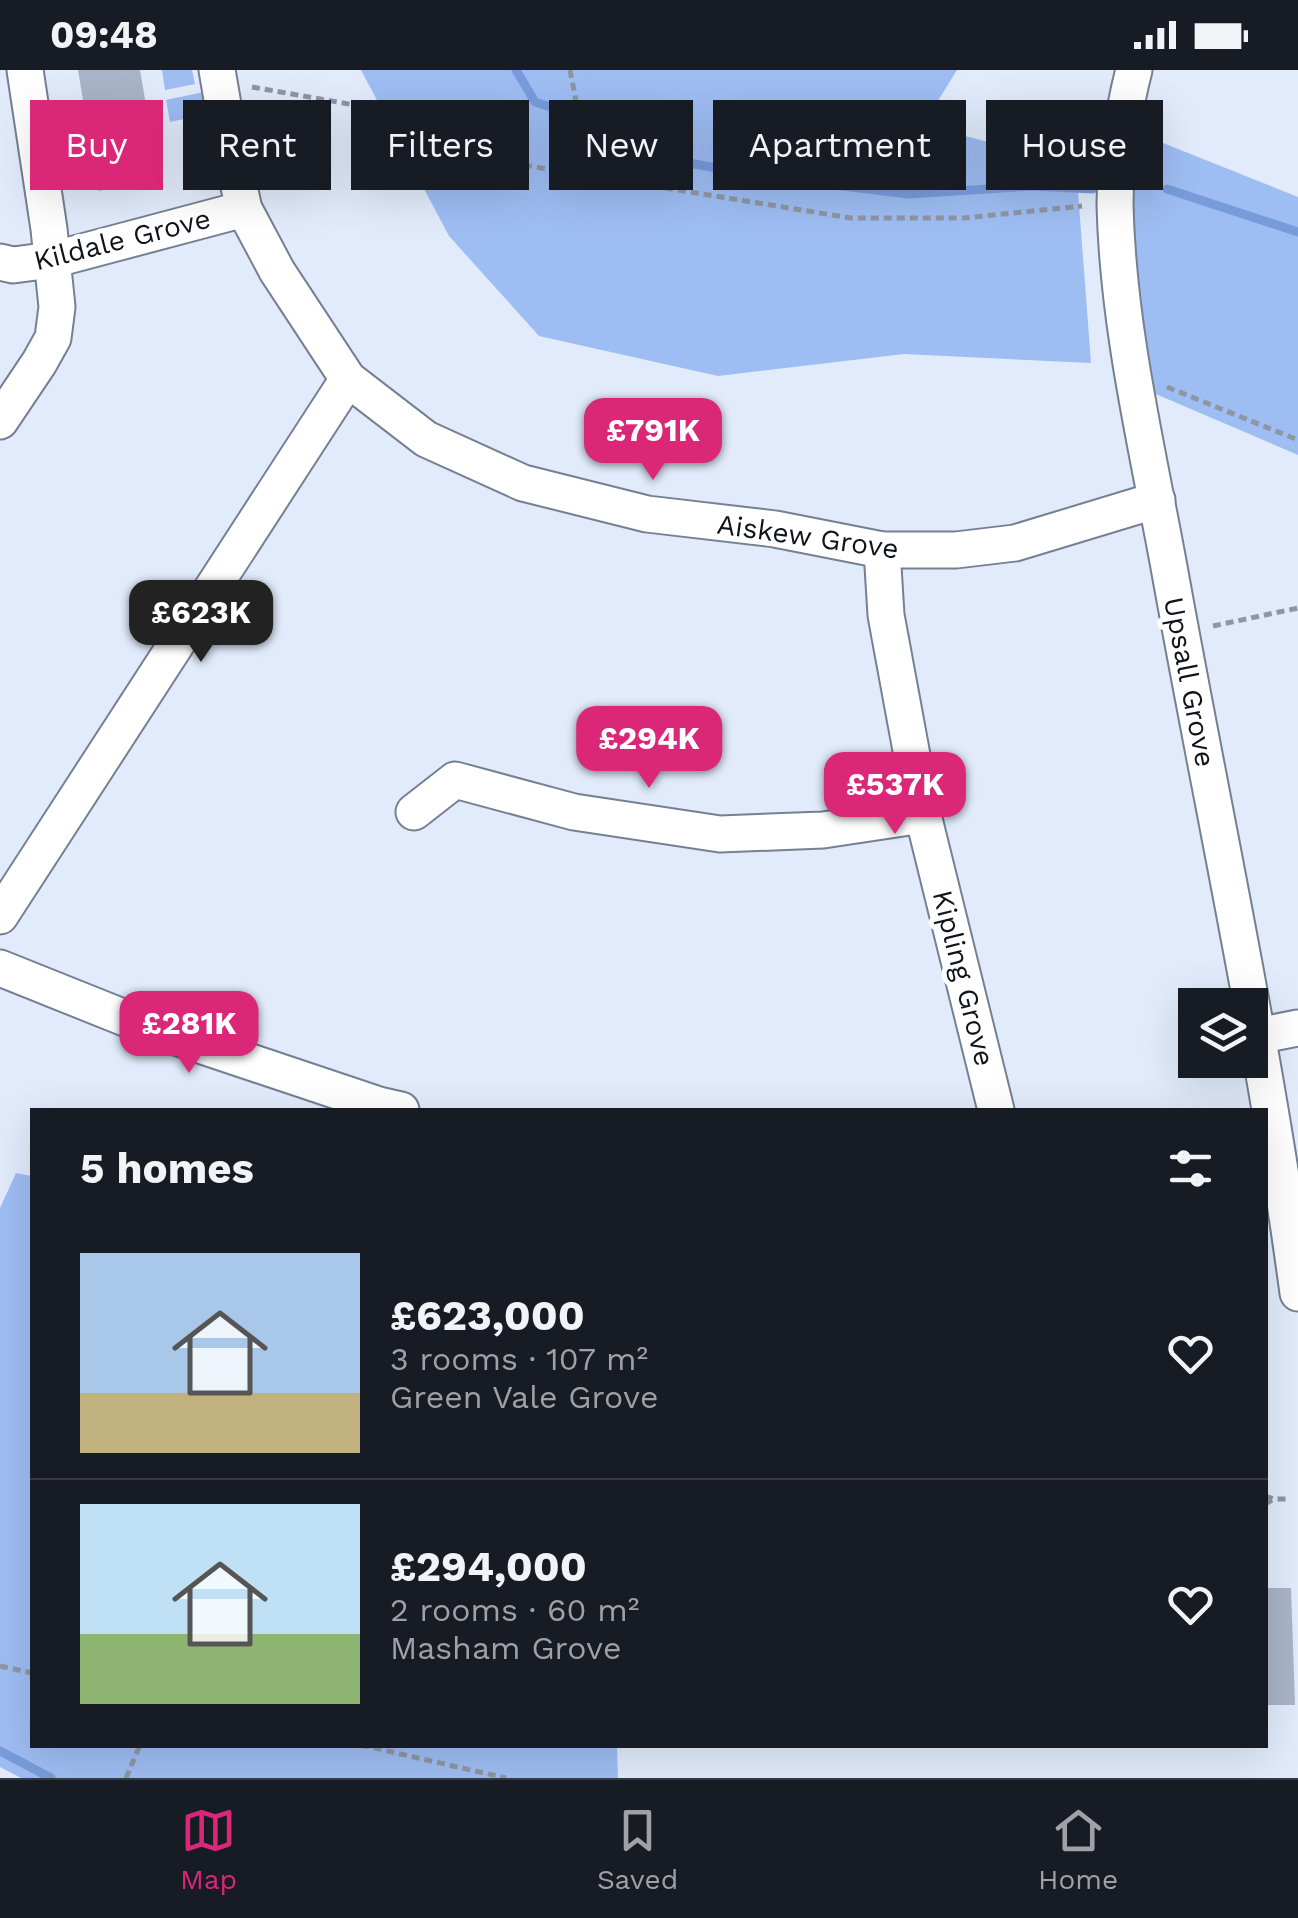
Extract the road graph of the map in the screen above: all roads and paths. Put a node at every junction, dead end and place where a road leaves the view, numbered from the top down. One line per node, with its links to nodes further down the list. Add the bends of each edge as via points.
1 (25, 70): 10 (street)
2 (570, 70): 5 (path)
3 (1134, 70): 8 (street, Upsall Grove)
4 (218, 77): 6 (path, via 417,116 511,163); 9 (street, Aiskew Grove)
5 (576, 100)
6 (549, 170)
7 (670, 190): 8 (path, via 851,218 964,218)
8 (1115, 202): 16 (street, Upsall Grove, via 1125,334)
9 (244, 209): 10 (street, Kildale Grove); 12 (street, Aiskew Grove, via 276,271)
10 (52, 260): 11 (street, Kildale Grove); 14 (street, via 53,338)
11 (0, 262)
12 (348, 379): 17 (street, Aiskew Grove, via 426,438 523,483 647,514); 22 (street)
13 (1160, 384): 15 (path)
14 (0, 421)
15 (1298, 440)
16 (1157, 500): 17 (street, Aiskew Grove, via 1015,543); 19 (street, Upsall Grove)
17 (882, 550): 21 (street, Kipling Grove, via 886,616)
18 (1298, 608): 19 (path)
19 (1181, 632): 24 (street, Upsall Grove)
20 (414, 812): 21 (street, via 456,780 574,812 720,834 823,830)
21 (923, 815): 29 (street, Kipling Grove)
22 (0, 916)
23 (0, 968): 28 (street, via 155,1030)
24 (1248, 988)
25 (1298, 1028): 26 (street)
26 (1268, 1034)
27 (1264, 1078): 30 (street, Upsall Grove)
28 (392, 1108)
29 (996, 1108)
30 (1298, 1293)
31 (1268, 1497): 32 (path)
32 (1274, 1499): 33 (path); 34 (path)
33 (1289, 1499)
34 (1268, 1502)
35 (0, 1666): 36 (path)
36 (30, 1674)
37 (139, 1748): 39 (path)
38 (375, 1748): 40 (path)
39 (126, 1778)
40 (506, 1778)

